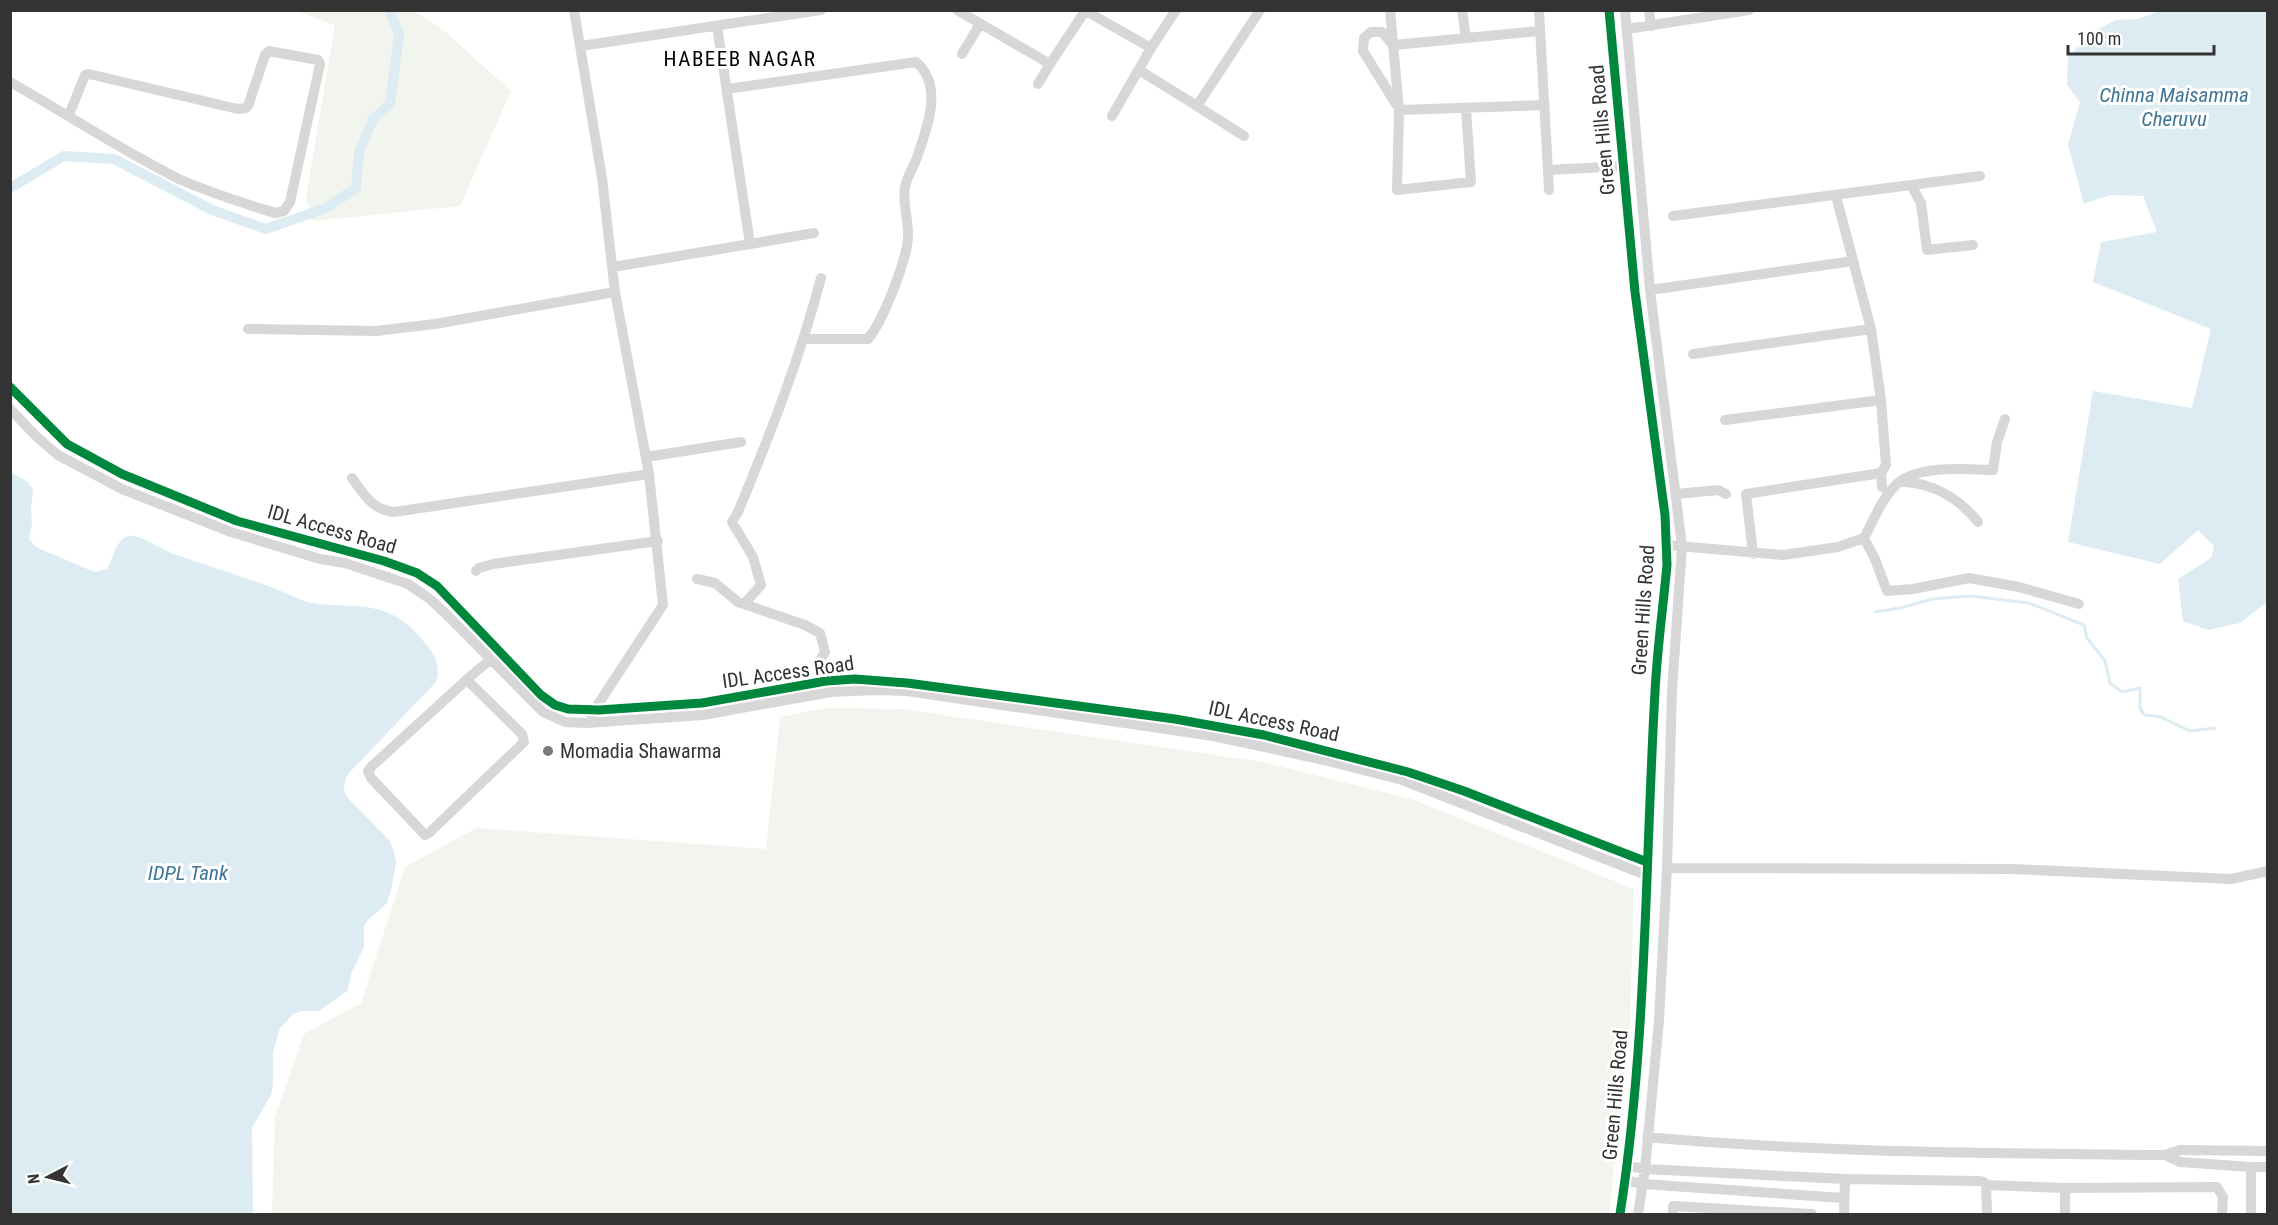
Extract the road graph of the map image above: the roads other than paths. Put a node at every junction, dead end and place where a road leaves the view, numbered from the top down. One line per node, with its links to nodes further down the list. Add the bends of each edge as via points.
1 (574, 10): 21 (street)
2 (821, 10): 15 (street)
3 (957, 10): 14 (street)
4 (1176, 10): 22 (street)
5 (1260, 10): 30 (street)
6 (1390, 10): 20 (street)
7 (1462, 10): 19 (street)
8 (1539, 10): 18 (street)
9 (1609, 10): 36 (street, Green Hills Road)
10 (1625, 10): 17 (street, Green Hills Road)
11 (1649, 10): 16 (street)
12 (1749, 10): 16 (street)
13 (1084, 11): 22 (street); 24 (street)
14 (980, 24): 23 (street); 24 (street)
15 (717, 26): 21 (street); 28 (street)
16 (1651, 26): 17 (street)
17 (1627, 29): 49 (street, Green Hills Road)
18 (1540, 31): 19 (street); 29 (street)
19 (1466, 38): 20 (street)
20 (1394, 45): 32 (street); 32 (street, via 1382,32 1371,32 1364,38 1363,51)
21 (581, 46): 47 (street)
22 (1151, 48): 25 (street)
23 (962, 54)
24 (1050, 64): 27 (street)
25 (1139, 70): 30 (street); 34 (street)
26 (10, 82): 33 (street)
27 (1038, 84)
28 (727, 89): 44 (street); 53 (street, via 916,63 929,82 932,102 905,184 908,238 878,327 868,339)
29 (1545, 105): 31 (street); 37 (street)
30 (1197, 106): 35 (street)
31 (1466, 109): 32 (street); 32 (street, via 1471,182 1397,190)
32 (1399, 110)
33 (69, 115): 33 (street, via 85,75 89,74 238,109 248,106 269,51 318,60 320,64 290,202 284,211 275,213 180,179 101,137)
34 (1112, 116)
35 (1245, 136)
36 (1622, 166): 37 (street); 72 (street, Green Hills Road)
37 (1549, 170): 40 (street)
38 (1980, 176): 39 (street)
39 (1911, 185): 41 (street); 45 (street, via 1921,203 1927,250)
40 (1549, 190)
41 (1836, 196): 42 (street); 46 (street)
42 (1673, 216)
43 (813, 234): 44 (street)
44 (750, 244): 47 (street)
45 (1973, 245)
46 (1853, 261): 49 (street); 52 (street)
47 (612, 267): 50 (street)
48 (821, 278): 53 (street)
49 (1650, 290): 67 (street, Green Hills Road)
50 (615, 292): 51 (street, via 376,331); 61 (street)
51 (248, 329)
52 (1871, 329): 54 (street); 56 (street)
53 (804, 339): 77 (street, via 769,438 732,522 753,557 761,585)
54 (1693, 354)
55 (10, 387): 82 (street, IDL Access Road, via 67,444 122,474 237,521 417,573 437,586 541,695 568,709)
56 (1881, 399): 59 (street); 62 (street, via 1886,465)
57 (10, 409): 79 (street, via 58,455 122,489 231,532 408,584 430,599)
58 (2005, 418): 65 (street, via 1993,470 1924,472)
59 (1725, 420)
60 (741, 442): 61 (street)
61 (646, 457): 63 (street)
62 (1881, 472): 66 (street); 74 (street, via 1746,494)
63 (649, 474): 64 (street, via 394,512 375,507); 71 (street)
64 (352, 478)
65 (1899, 482): 69 (street, via 1919,482 1949,495); 70 (street, via 1884,500)
66 (1882, 487)
67 (1677, 494): 68 (street, via 1718,490); 73 (street, Green Hills Road)
68 (1726, 494)
69 (1978, 522)
70 (1864, 538): 74 (street, via 1838,547 1783,555); 78 (street, via 1887,591 1969,578)
71 (658, 541): 75 (street, via 493,564); 82 (street, via 663,605)
72 (1666, 545): 73 (street); 85 (street, Green Hills Road)
73 (1682, 546): 74 (street); 86 (street, Green Hills Road, via 1672,691)
74 (1753, 554)
75 (476, 571)
76 (697, 579): 77 (street, via 715,583)
77 (744, 604): 80 (street, via 820,633 825,652)
78 (2079, 604)
79 (490, 660): 81 (street); 83 (street, via 543,712 565,722)
80 (819, 662)
81 (467, 680): 81 (street, via 368,771 424,835 524,742 522,734)
82 (594, 710): 83 (street); 84 (street, IDL Access Road, via 702,703 826,681 907,682 1264,735 1366,760)
83 (586, 723): 84 (street, via 703,715 831,692 908,691 1258,744)
84 (1463, 796): 85 (street, IDL Access Road); 88 (street)
85 (1647, 862): 88 (street, Green Hills Road)
86 (1667, 868): 87 (street, via 2013,869 2231,879); 89 (street, Green Hills Road, via 1659,1020)
87 (2268, 871)
88 (1646, 875): 92 (street, Green Hills Road)
89 (1647, 1137): 91 (street, via 1884,1151); 95 (street, Green Hills Road)
90 (2268, 1151): 91 (street, via 2180,1150)
91 (2165, 1155): 93 (street, via 2180,1162)
92 (1628, 1167): 95 (street); 98 (street, Green Hills Road)
93 (2251, 1167): 94 (street); 113 (street)
94 (2268, 1167)
95 (1646, 1169): 96 (street); 99 (street, Green Hills Road)
96 (1752, 1174): 97 (street); 102 (street)
97 (1845, 1179): 100 (street, via 1980,1181); 103 (street)
98 (1625, 1180): 99 (street); 105 (street, Green Hills Road)
99 (1643, 1184): 102 (street); 106 (street, Green Hills Road)
100 (1986, 1185): 101 (street); 110 (street)
101 (2065, 1188): 111 (street); 112 (street, via 2217,1187 2223,1197)
102 (1752, 1190): 103 (street)
103 (1844, 1198): 109 (street)
104 (1748, 1213): 107 (street, via 1673,1206); 108 (street)
105 (1620, 1215)
106 (1638, 1215)
107 (1673, 1215)
108 (1812, 1215)
109 (1844, 1215)
110 (1987, 1215)
111 (2065, 1215)
112 (2222, 1215)
113 (2250, 1215)

